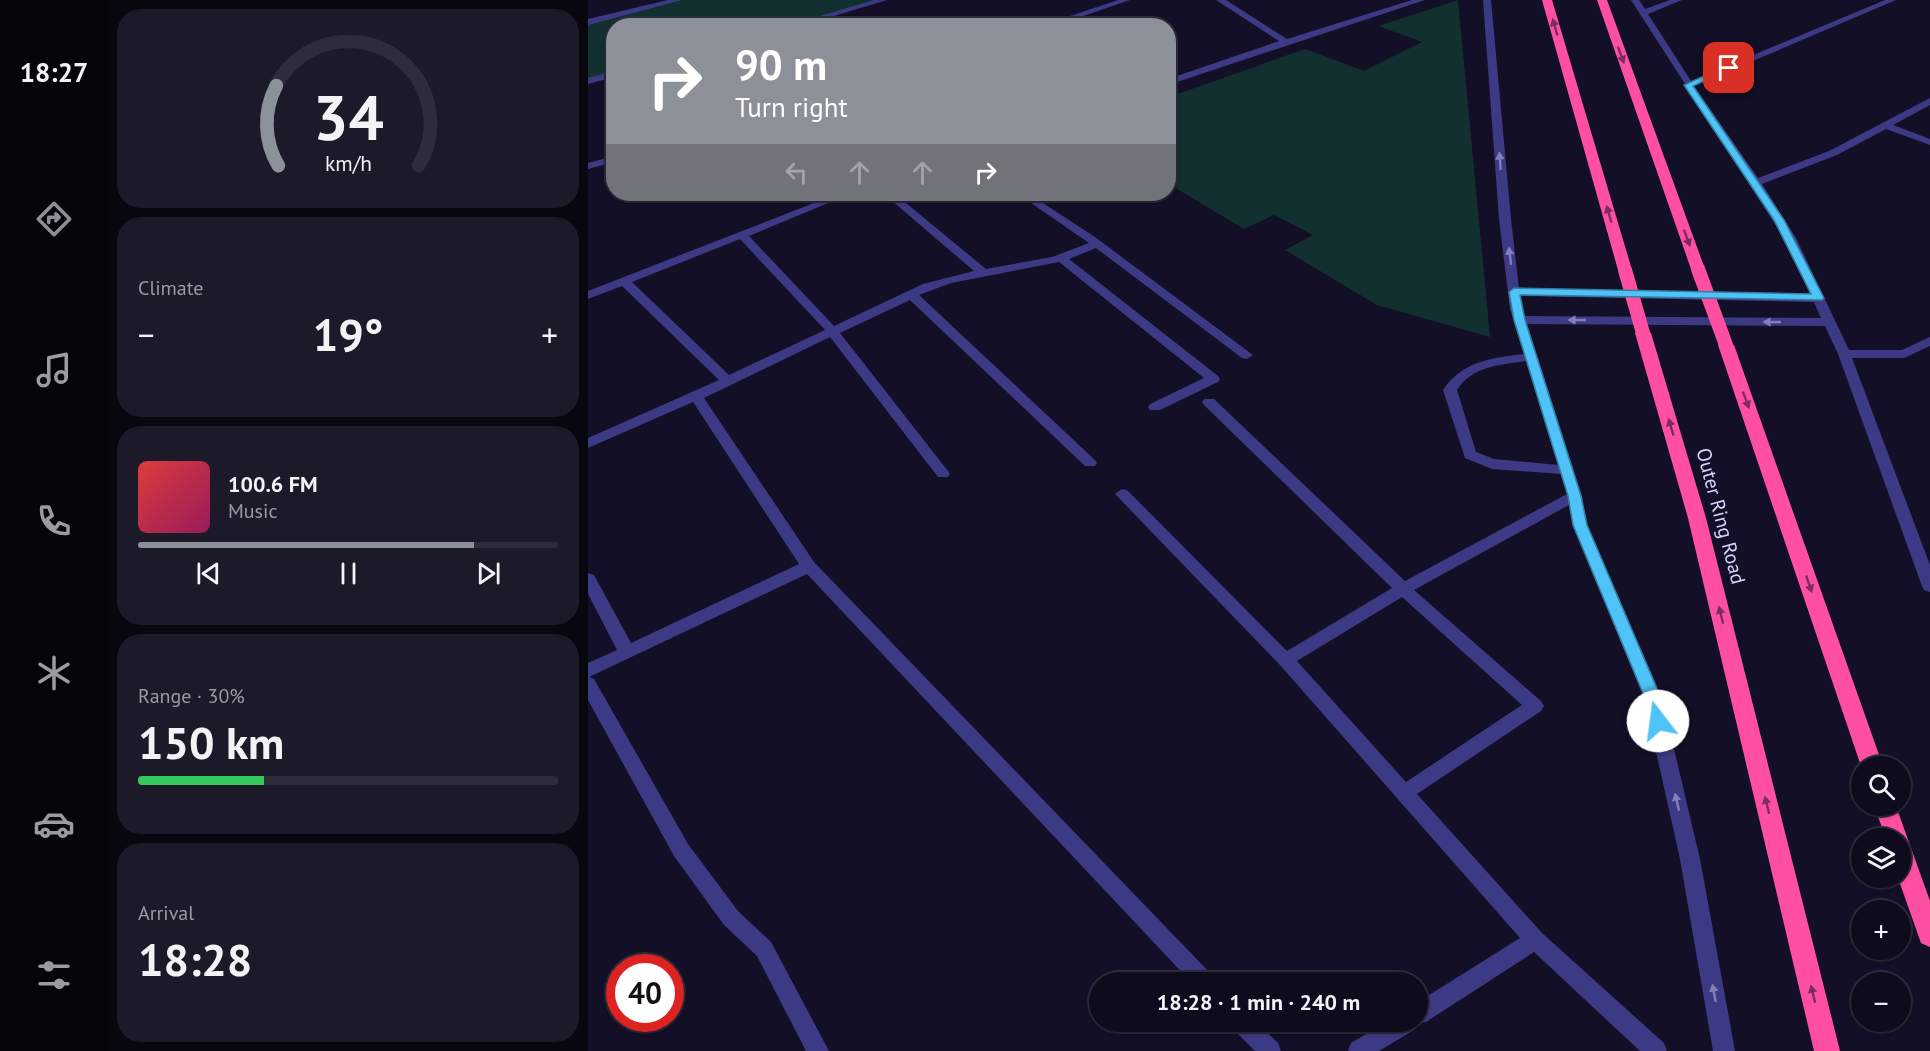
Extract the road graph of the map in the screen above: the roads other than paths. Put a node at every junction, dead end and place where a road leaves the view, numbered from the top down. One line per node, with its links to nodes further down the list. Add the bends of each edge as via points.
1 (678, 0): 15 (street)
2 (883, 0): 13 (street)
3 (1126, 0): 14 (street)
4 (1220, 0): 16 (street)
5 (1421, 0): 16 (street)
6 (1488, 0): 35 (street, one-way to 6)
7 (1547, 0): 78 (highway, Outer Ring Road, one-way to 7, bridge, via 1697,518)
8 (1602, 0): 64 (highway, one-way to 64, bridge)
9 (1635, 0): 12 (street)
10 (1678, 0): 12 (street)
11 (1892, 0): 20 (street)
12 (1643, 14): 20 (street)
13 (819, 18)
14 (1069, 18)
15 (588, 22)
16 (1286, 42): 18 (street)
17 (606, 76): 19 (street)
18 (1176, 79)
19 (588, 81)
20 (1689, 85): 26 (street)
21 (1930, 101): 22 (street)
22 (1885, 125): 23 (street); 26 (street, via 1833,153)
23 (1930, 142)
24 (606, 161): 25 (street)
25 (588, 166)
26 (1756, 183): 38 (street, via 1790,238)
27 (827, 201): 30 (street)
28 (897, 201): 33 (street)
29 (1034, 201): 31 (street)
30 (741, 234): 34 (street); 41 (street)
31 (1095, 244): 32 (street); 44 (street)
32 (1060, 257): 33 (street); 49 (street, via 1213,379)
33 (984, 273): 36 (street, via 943,281)
34 (624, 281): 37 (street); 46 (street)
35 (1514, 292): 38 (street); 39 (street)
36 (911, 294): 41 (street); 51 (street)
37 (588, 295)
38 (1819, 298): 40 (street)
39 (1520, 320): 40 (street, one-way to 39); 45 (street)
40 (1830, 322): 43 (street)
41 (832, 331): 46 (street); 53 (street)
42 (1930, 341): 43 (street, via 1904,354)
43 (1844, 354): 58 (street)
44 (1247, 355)
45 (1531, 357): 52 (street); 52 (street, via 1486,363 1454,382 1450,390 1470,455 1502,466)
46 (728, 381): 47 (street)
47 (696, 396): 50 (street); 56 (street)
48 (1209, 402): 59 (street)
49 (1155, 407)
50 (588, 443)
51 (1090, 463)
52 (1566, 470): 55 (street)
53 (943, 474)
54 (1122, 494): 61 (street)
55 (1575, 496): 59 (street); 77 (street, one-way to 55, via 1690,859 1653,698 1580,525)
56 (808, 566): 60 (street); 69 (street)
57 (588, 579): 60 (street)
58 (1930, 586)
59 (1403, 589): 61 (street); 65 (street, via 1535,706)
60 (627, 652): 62 (street)
61 (1286, 660): 65 (street)
62 (588, 671)
63 (588, 684): 73 (street, via 681,850 731,918 764,949)
64 (1869, 756)
65 (1404, 793): 68 (street)
66 (1911, 881): 67 (highway)
67 (1930, 935)
68 (1535, 940): 70 (street); 76 (street)
69 (1195, 972)
70 (1428, 1008)
71 (1252, 1032): 74 (street)
72 (1390, 1032): 75 (street)
73 (818, 1051)
74 (1270, 1051)
75 (1359, 1051)
76 (1656, 1051)
77 (1724, 1051)
78 (1827, 1051)

